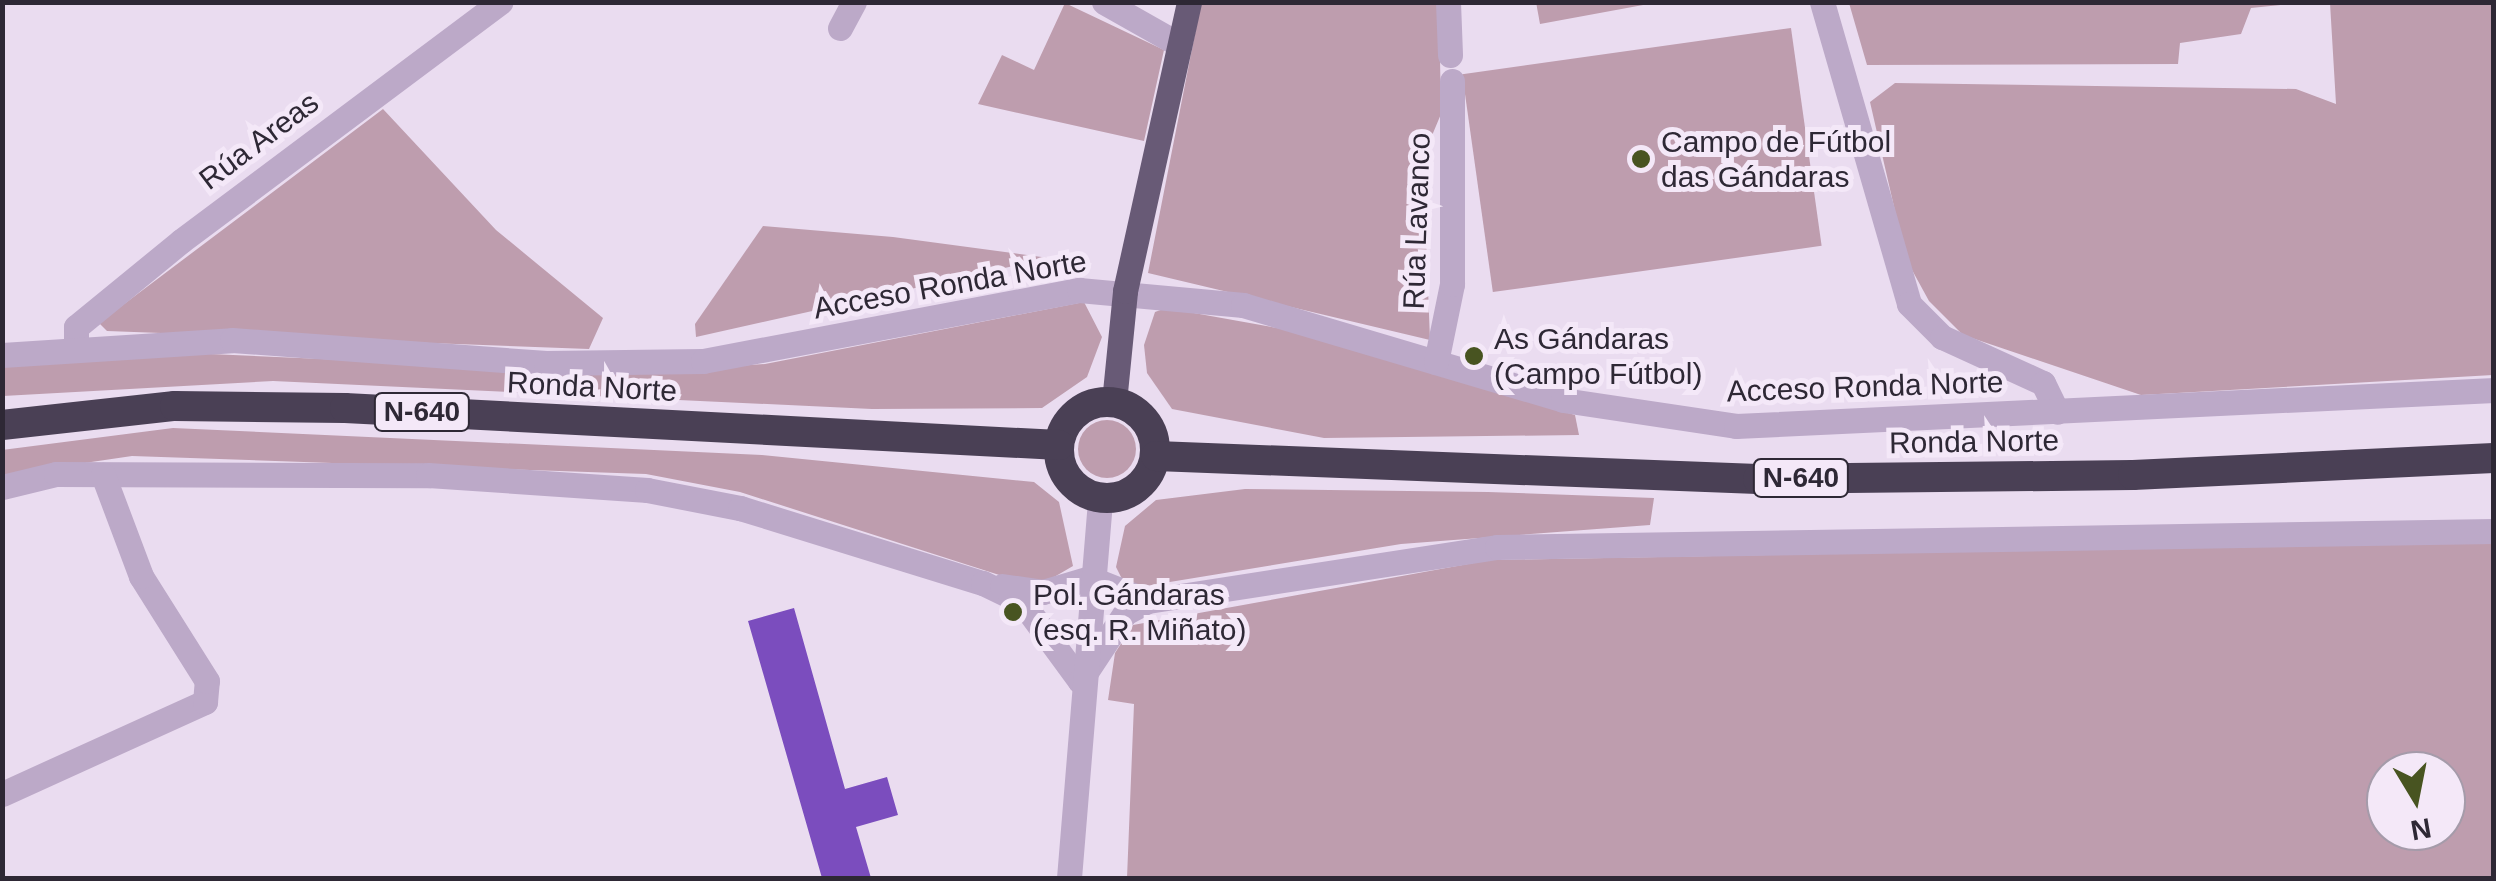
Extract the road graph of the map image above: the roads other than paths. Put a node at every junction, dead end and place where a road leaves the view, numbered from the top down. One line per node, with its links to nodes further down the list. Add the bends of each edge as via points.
1 (500, 2): 10 (street, Rúa Areas, via 181,240 76,327)
2 (854, 2): 7 (street)
3 (1104, 2): 8 (street)
4 (1189, 2): 8 (main road)
5 (1448, 2): 12 (street, Rúa Lavanco, via 1452,284)
6 (1822, 2): 15 (street, via 1909,304 1942,336 2043,383)
7 (840, 28)
8 (1180, 45): 9 (main road)
9 (1125, 291): 10 (street, Acceso Ronda Norte, via 1079,290 703,361 546,362 232,340); 12 (street, Acceso Ronda Norte, via 1243,306); 14 (main road)
10 (76, 344): 11 (street, Acceso Ronda Norte)
11 (2, 355)
12 (1436, 362): 15 (street, Acceso Ronda Norte, via 1636,415 1736,426)
13 (2494, 390): 15 (street, Acceso Ronda Norte)
14 (1114, 402): 17 (highway, via 1072,417); 18 (highway, via 1150,426)
15 (2057, 412)
16 (2, 425): 17 (highway, Ronda Norte / N-640, via 175,406 345,408)
17 (1059, 445): 22 (highway, via 1065,473)
18 (1156, 456): 19 (highway, Ronda Norte / N-640, via 1758,478 2134,475); 22 (highway, via 1142,483)
19 (2494, 458)
20 (103, 475): 21 (street); 25 (street, via 428,475 628,488 740,508); 28 (street, via 141,576 207,680 205,702)
21 (2, 487)
22 (1100, 498): 24 (street)
23 (2494, 531): 26 (street, via 1546,544)
24 (1090, 578): 25 (street, via 1043,592); 26 (street); 27 (street)
25 (984, 583): 27 (street, via 1022,602)
26 (1148, 602): 27 (street, via 1125,613)
27 (1080, 681): 29 (street)
28 (2, 794)
29 (1070, 878)

